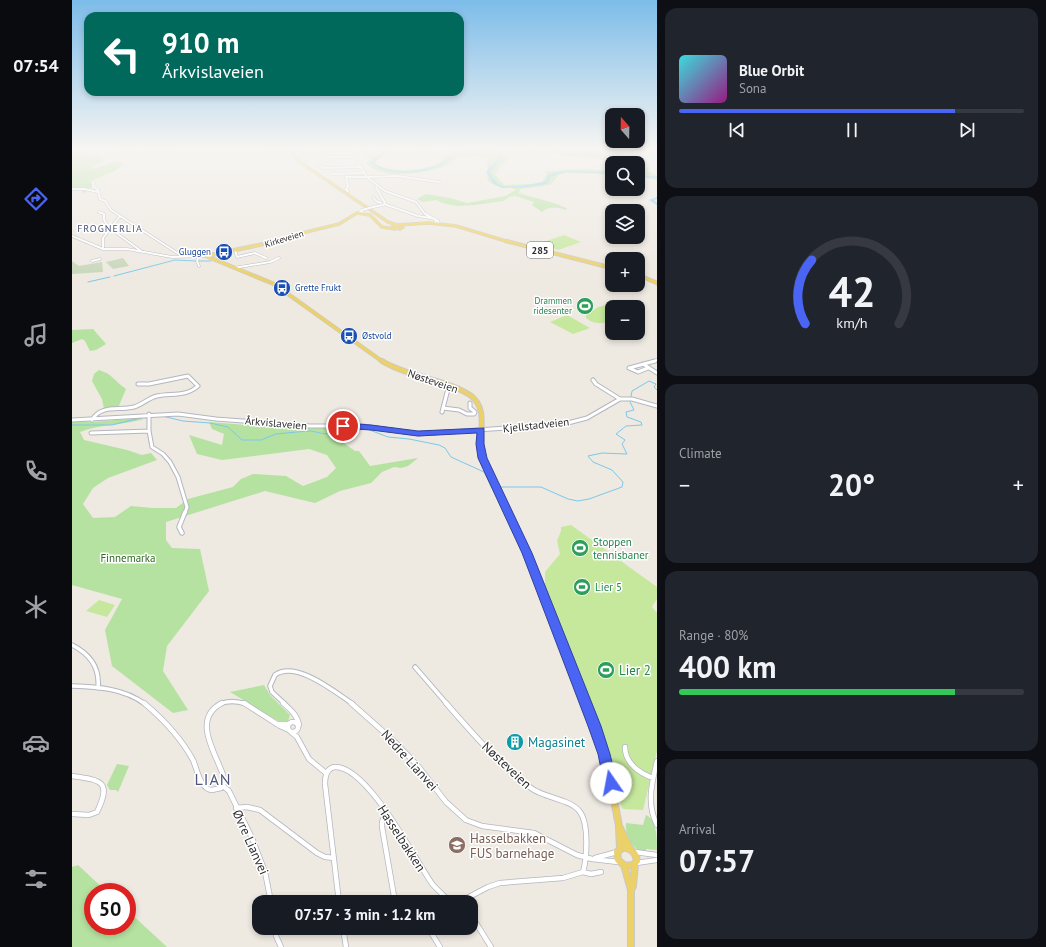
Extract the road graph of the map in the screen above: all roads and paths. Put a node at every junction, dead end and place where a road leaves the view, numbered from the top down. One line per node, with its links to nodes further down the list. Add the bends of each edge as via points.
1 (98, 192): 10 (street, via 100,199)
2 (344, 192): 12 (main road, 285)
3 (380, 192): 7 (street)
4 (388, 192): 11 (street, via 416,202 425,214)
5 (373, 197): 6 (street)
6 (381, 203)
7 (384, 204): 9 (street, Kirkeveien, bridge); 11 (street)
8 (99, 212): 16 (street, via 104,214 104,220)
9 (362, 212): 15 (main road, via 370,215 381,227); 20 (main road, Kirkeveien, via 336,225 273,243)
10 (120, 216): 16 (street); 23 (street)
11 (432, 218): 13 (street)
12 (388, 222): 14 (main road, 285); 15 (main road, 285)
13 (437, 223): 14 (main road, 285); 30 (main road, 285)
14 (400, 226): 15 (main road, 285); 15 (main road, 285)
15 (393, 227)
16 (111, 229): 17 (street); 19 (street, via 103,238); 21 (street)
17 (96, 230)
18 (72, 236): 19 (street)
19 (103, 249): 21 (street, Kirkeveien, via 125,248)
20 (235, 250): 24 (main road, Kirkeveien); 26 (street, via 237,257 256,252)
21 (140, 252): 23 (street, Kirkeveien)
22 (200, 255): 23 (street, Kirkeveien); 24 (street, Kirkeveien); 29 (street, via 197,261)
23 (182, 256)
24 (206, 256): 31 (main road, Nøsteveien)
25 (100, 258): 28 (street)
26 (266, 258)
27 (279, 258): 31 (street, via 271,262)
28 (92, 261)
29 (199, 266)
30 (605, 266)
31 (234, 268): 40 (main road, Nøsteveien, via 274,284 384,362)
32 (645, 278): 33 (main road)
33 (657, 283)
34 (657, 360): 35 (street)
35 (642, 364): 36 (street); 36 (street, via 629,369 639,372)
36 (648, 368): 37 (street)
37 (657, 373)
38 (593, 380): 41 (street)
39 (138, 384): 46 (street, via 152,384 188,376 198,386 183,393 156,396 134,407 102,411)
40 (449, 385): 42 (street, via 442,410 459,410 474,414); 47 (main road, Nøsteveien, via 468,394 477,403 483,416)
41 (620, 399): 43 (street, Kjellstadveien, via 631,399); 47 (street, Kjellstadveien, via 590,416 571,423)
42 (470, 403)
43 (657, 406)
44 (149, 416): 46 (street, Årkvislaveien); 47 (street, Årkvislaveien, via 184,414 310,426 363,426 418,434); 48 (street)
45 (72, 420): 46 (street, Årkvislaveien)
46 (92, 420)
47 (481, 430): 71 (main road, Nøsteveien, via 481,453 523,542 594,726 608,768)
48 (149, 431): 49 (street); 50 (street, via 153,449 163,454 178,477 186,505 179,527)
49 (91, 434)
50 (182, 533)
51 (72, 645): 54 (street, via 94,661)
52 (415, 667): 75 (street, Nøsteveien, via 486,747 526,783 543,795 579,810 583,819)
53 (72, 686): 54 (street)
54 (98, 688): 66 (street, via 124,693 146,706 171,730 186,750 206,789 215,790)
55 (294, 714): 56 (street); 58 (street, Nedre Lianvei, via 298,718); 75 (street, Nedre Lianvei, via 270,689 270,682 274,676 286,670 296,671 317,682 366,715 411,759 450,807 468,820 489,828 536,834)
56 (291, 723): 57 (street); 58 (street); 59 (street, via 288,727)
57 (276, 724): 59 (street); 66 (street, Øvre Lianvei, via 238,701 224,702 212,709 207,719 207,728 214,754 225,779)
58 (298, 727): 59 (street); 60 (street)
59 (290, 731): 60 (street)
60 (297, 737): 63 (street, via 307,758)
61 (624, 747): 65 (street, via 625,754 632,764)
62 (657, 761): 65 (street)
63 (326, 773): 68 (street, Hasselbakken, via 336,767 349,771 365,785); 76 (street, via 326,804)
64 (72, 776): 69 (street, via 100,781 105,793 97,812 89,816)
65 (653, 778): 70 (street, via 649,803)
66 (223, 786): 67 (street, Øvre Lianvei, via 229,791)
67 (236, 808): 76 (street, via 260,810 317,853); 84 (street, Øvre Lianvei, via 252,838 265,872)
68 (386, 812): 86 (street, via 382,827); 87 (street, Hasselbakken, via 436,889)
69 (72, 814)
70 (657, 825)
71 (619, 826): 72 (main road, Nøsteveien); 73 (main road, Nøsteveien)
72 (632, 850): 73 (main road, via 624,847); 74 (street); 79 (main road, via 637,857)
73 (618, 851): 77 (street, Nedre Lianvei); 80 (main road, via 617,858)
74 (657, 856)
75 (585, 857): 77 (street, Nedre Lianvei); 81 (street)
76 (334, 858): 85 (street)
77 (594, 858): 80 (street, Nedre Lianvei)
78 (657, 860): 79 (street)
79 (636, 863): 80 (main road, via 629,866); 83 (main road)
80 (622, 864): 83 (main road)
81 (583, 872): 82 (street, Hasselbakken); 88 (street, Hasselbakken, via 562,878 494,885)
82 (601, 872)
83 (631, 890): 97 (main road)
84 (270, 895)
85 (338, 895)
86 (394, 895)
87 (444, 895)
88 (475, 895)
89 (478, 926): 96 (street)
90 (276, 935): 93 (street)
91 (344, 935): 94 (street)
92 (433, 935): 95 (street)
93 (281, 947)
94 (346, 947)
95 (440, 947)
96 (491, 947)
97 (631, 947)

